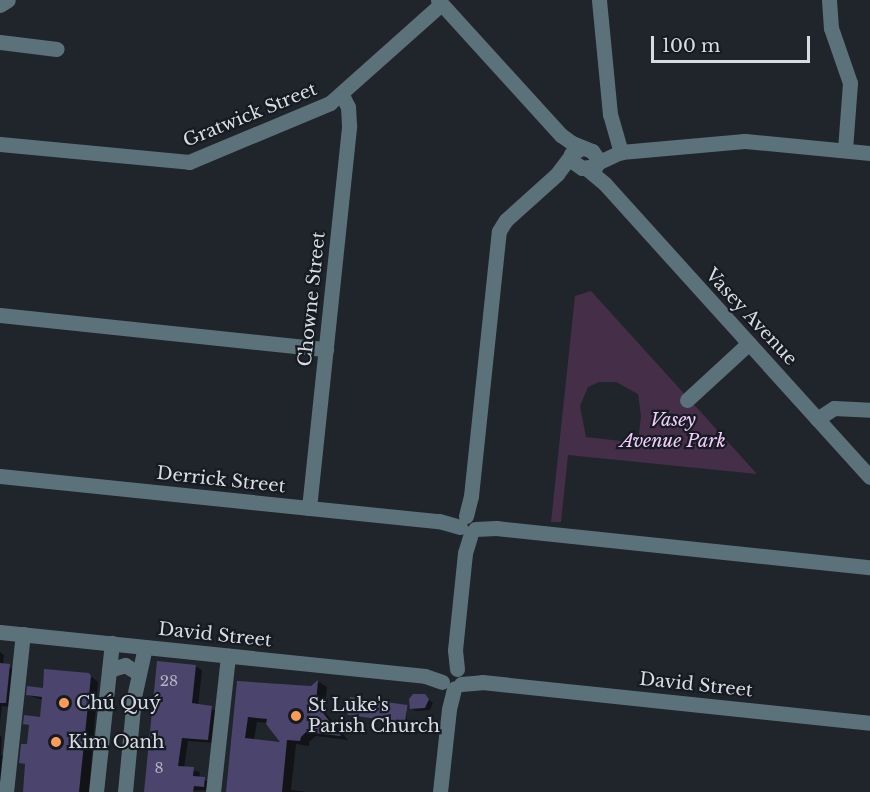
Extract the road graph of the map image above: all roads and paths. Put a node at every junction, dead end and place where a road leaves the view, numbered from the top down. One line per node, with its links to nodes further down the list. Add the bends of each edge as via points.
1 (8, 0): 5 (street)
2 (599, 0): 9 (street)
3 (829, 0): 11 (street, via 831,28 850,83)
4 (440, 2): 8 (street, Gratwick Street); 14 (street, Vasey Avenue)
5 (0, 5)
6 (0, 42): 7 (street)
7 (57, 49)
8 (342, 95): 10 (street, Gratwick Street, via 321,108 185,163); 17 (street, Chowne Street, via 348,107 349,125)
9 (610, 114): 12 (street); 14 (street, via 606,135)
10 (0, 144)
11 (845, 150): 12 (street, via 754,141); 13 (street)
12 (621, 152): 14 (street)
13 (870, 153)
14 (585, 158): 16 (street, Vasey Avenue, via 604,184); 24 (street, via 557,174 499,231)
15 (0, 315): 17 (street)
16 (749, 343): 18 (street); 20 (street, Vasey Avenue)
17 (326, 350): 23 (street, Chowne Street)
18 (687, 400)
19 (870, 410): 20 (street, via 834,408)
20 (817, 419): 22 (street, Vasey Avenue)
21 (0, 476): 23 (street, Derrick Street)
22 (870, 477)
23 (309, 508): 24 (street, Derrick Street)
24 (468, 524): 25 (street, Derrick Street); 33 (street)
25 (870, 567)
26 (0, 632): 27 (street, David Street)
27 (23, 634): 28 (street, David Street); 35 (street)
28 (112, 643): 29 (street, David Street); 31 (street)
29 (145, 647): 30 (street, David Street); 32 (street)
30 (228, 656): 33 (street, David Street); 38 (street)
31 (109, 670): 32 (street, via 125,665); 36 (street)
32 (138, 673): 37 (street)
33 (452, 679): 34 (street, David Street); 39 (street)
34 (870, 723)
35 (6, 792)
36 (96, 792)
37 (125, 792)
38 (213, 792)
39 (440, 792)

